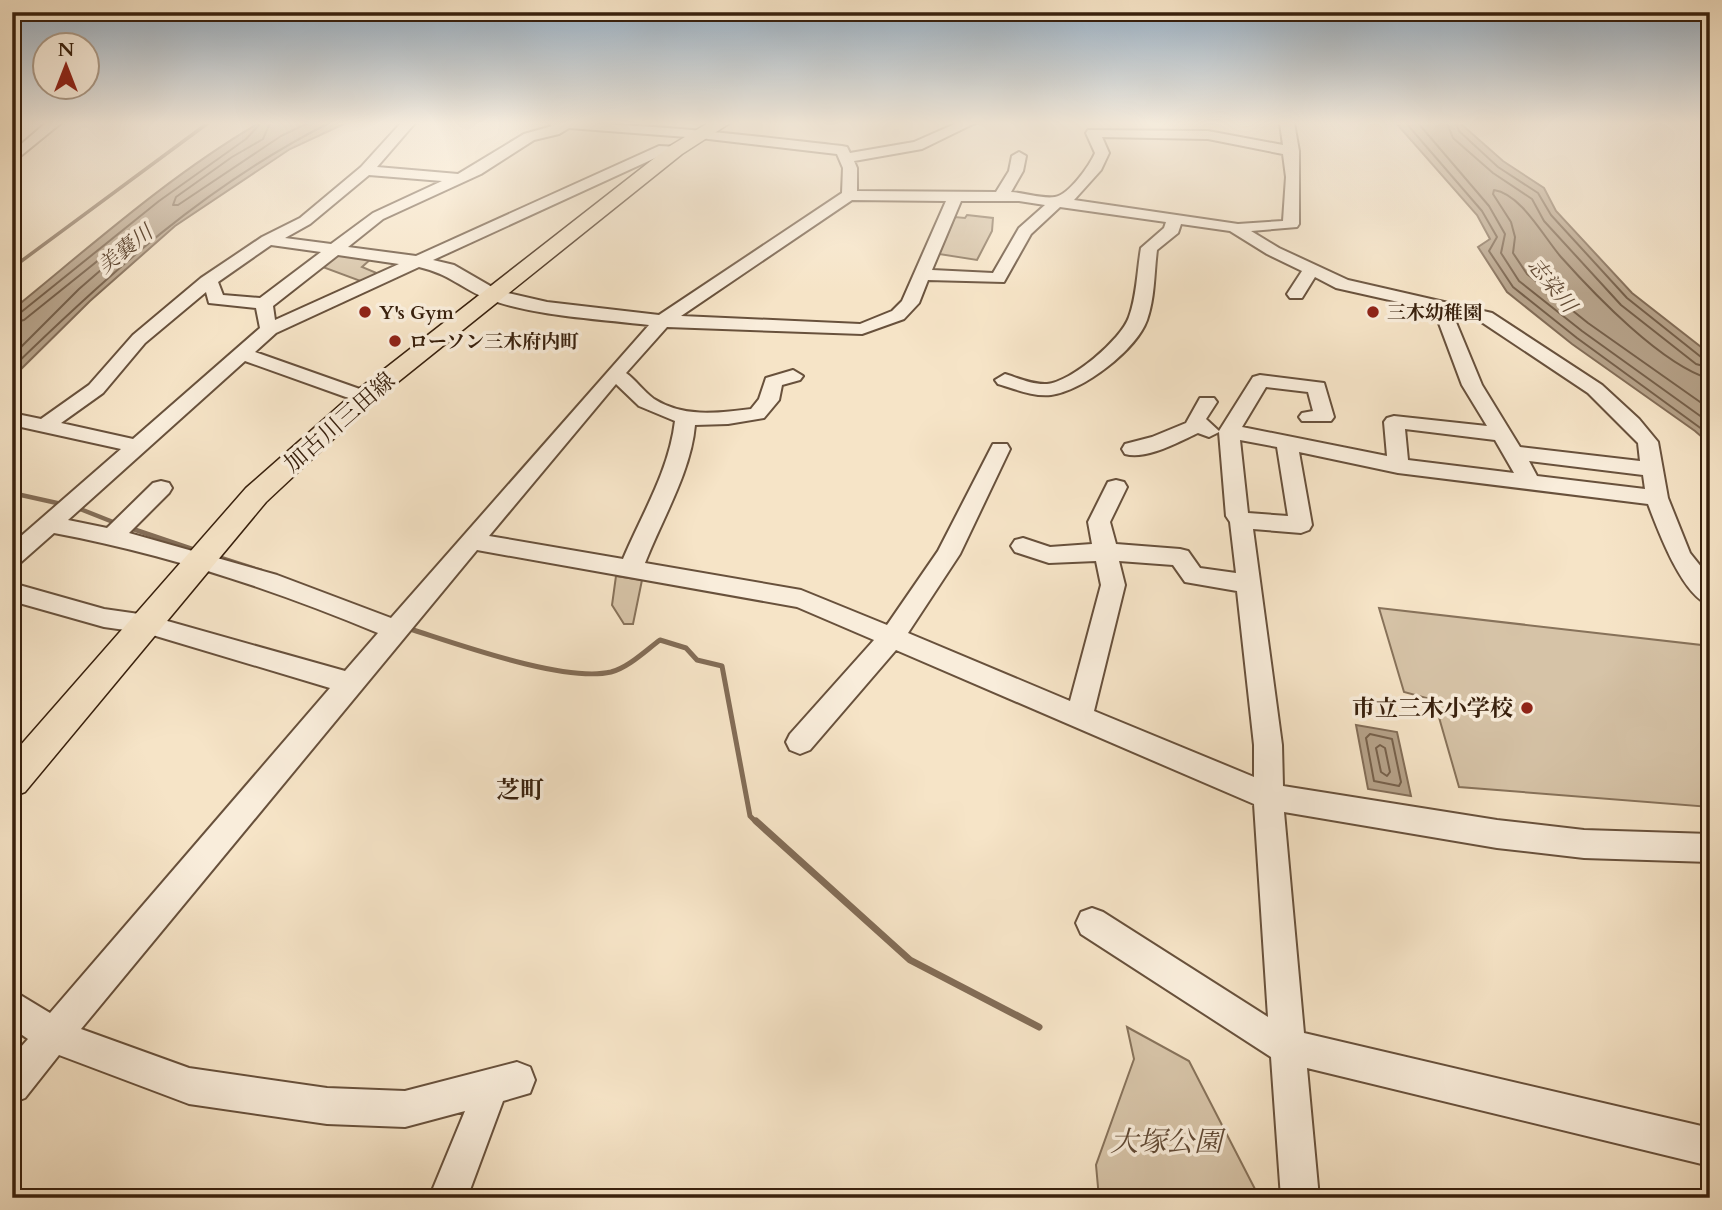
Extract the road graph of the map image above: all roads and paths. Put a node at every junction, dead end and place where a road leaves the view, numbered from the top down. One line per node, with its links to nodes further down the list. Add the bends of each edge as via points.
1 (355, 179): 15 (street, via 305,221)
2 (454, 179): 16 (street, via 378,216)
3 (596, 179): 17 (street)
4 (639, 179): 22 (main road, 加古川三田線)
5 (850, 179): 9 (street)
6 (1011, 179): 11 (street)
7 (1084, 179): 12 (street)
8 (1292, 179): 14 (street, via 1291,224)
9 (849, 195): 10 (street); 25 (street)
10 (955, 196): 11 (street); 19 (street)
11 (1001, 197): 12 (street)
12 (1063, 202): 13 (street); 19 (street, via 1024,230 998,278)
13 (1174, 218): 14 (street); 30 (street, via 1172,230 1149,248 1134,329 1116,347 1090,370 1051,390)
14 (1238, 229): 18 (street)
15 (268, 240): 16 (street); 20 (street)
16 (334, 250): 17 (street); 23 (street)
17 (415, 261): 22 (street, via 448,268); 26 (street)
18 (1311, 270): 21 (street); 24 (street, via 1342,284)
19 (921, 275): 25 (street, via 909,303 898,315 862,329)
20 (207, 282): 23 (street, via 214,287 215,299); 37 (street, via 139,339 96,389)
21 (1296, 294)
22 (493, 295): 25 (street, via 547,307); 31 (main road, 加古川三田線)
23 (264, 304): 26 (street)
24 (1441, 306): 39 (street, via 1472,385); 46 (street, via 1501,324 1595,389 1648,442)
25 (662, 321): 28 (street)
26 (270, 329): 27 (street)
27 (240, 353): 31 (street); 41 (street)
28 (614, 374): 35 (street, via 645,402); 54 (street)
29 (793, 376): 35 (street, via 774,382 769,400 757,414)
30 (1005, 380)
31 (364, 397): 58 (main road, 加古川三田線, via 256,495)
32 (1207, 402): 36 (street, via 1195,421)
33 (1308, 417): 38 (street, via 1324,417 1317,387 1260,382)
34 (12, 419): 37 (street)
35 (685, 419): 59 (street, via 662,505 654,511)
36 (1200, 424): 38 (street, via 1210,432); 43 (street)
37 (44, 426): 41 (street)
38 (1229, 434): 40 (street); 52 (street)
39 (1500, 434): 44 (street); 45 (street, via 1394,422)
40 (1287, 444): 45 (street); 52 (street, via 1301,525)
41 (136, 446): 51 (street)
42 (1000, 449): 65 (street, via 948,554)
43 (1132, 449)
44 (1513, 453): 46 (street); 47 (street)
45 (1398, 466): 47 (street)
46 (1652, 469): 50 (street)
47 (1531, 483): 50 (street)
48 (1116, 487): 56 (street, via 1099,522)
49 (161, 488): 53 (street)
50 (1657, 498): 62 (street, via 1680,556)
51 (64, 510): 53 (street); 57 (street)
52 (1241, 520): 60 (street)
53 (113, 535): 58 (street)
54 (473, 541): 59 (street); 64 (street)
55 (1023, 546): 56 (street, via 1049,555)
56 (1105, 552): 60 (street, via 1180,556 1193,576); 67 (street, via 1113,585)
57 (12, 557)
58 (201, 559): 63 (main road, 加古川三田線); 64 (street)
59 (631, 569): 65 (street, via 801,599)
60 (1248, 584): 70 (street)
61 (12, 592): 63 (street, via 104,618)
62 (1710, 596)
63 (146, 624): 66 (street); 69 (main road, 加古川三田線)
64 (400, 625): 66 (street)
65 (891, 638): 67 (street); 68 (street)
66 (350, 682): 74 (street)
67 (1079, 717): 70 (street)
68 (800, 742)
69 (12, 781)
70 (1270, 797): 71 (street, via 1584,844); 75 (street)
71 (1710, 848)
72 (1092, 923): 75 (street)
73 (12, 1007): 74 (street)
74 (54, 1036): 76 (street); 78 (street, via 189,1086 327,1106 405,1109 502,1084 485,1107)
75 (1287, 1046): 77 (street); 79 (street)
76 (12, 1085)
77 (1710, 1147)
78 (448, 1198)
79 (1300, 1198)

